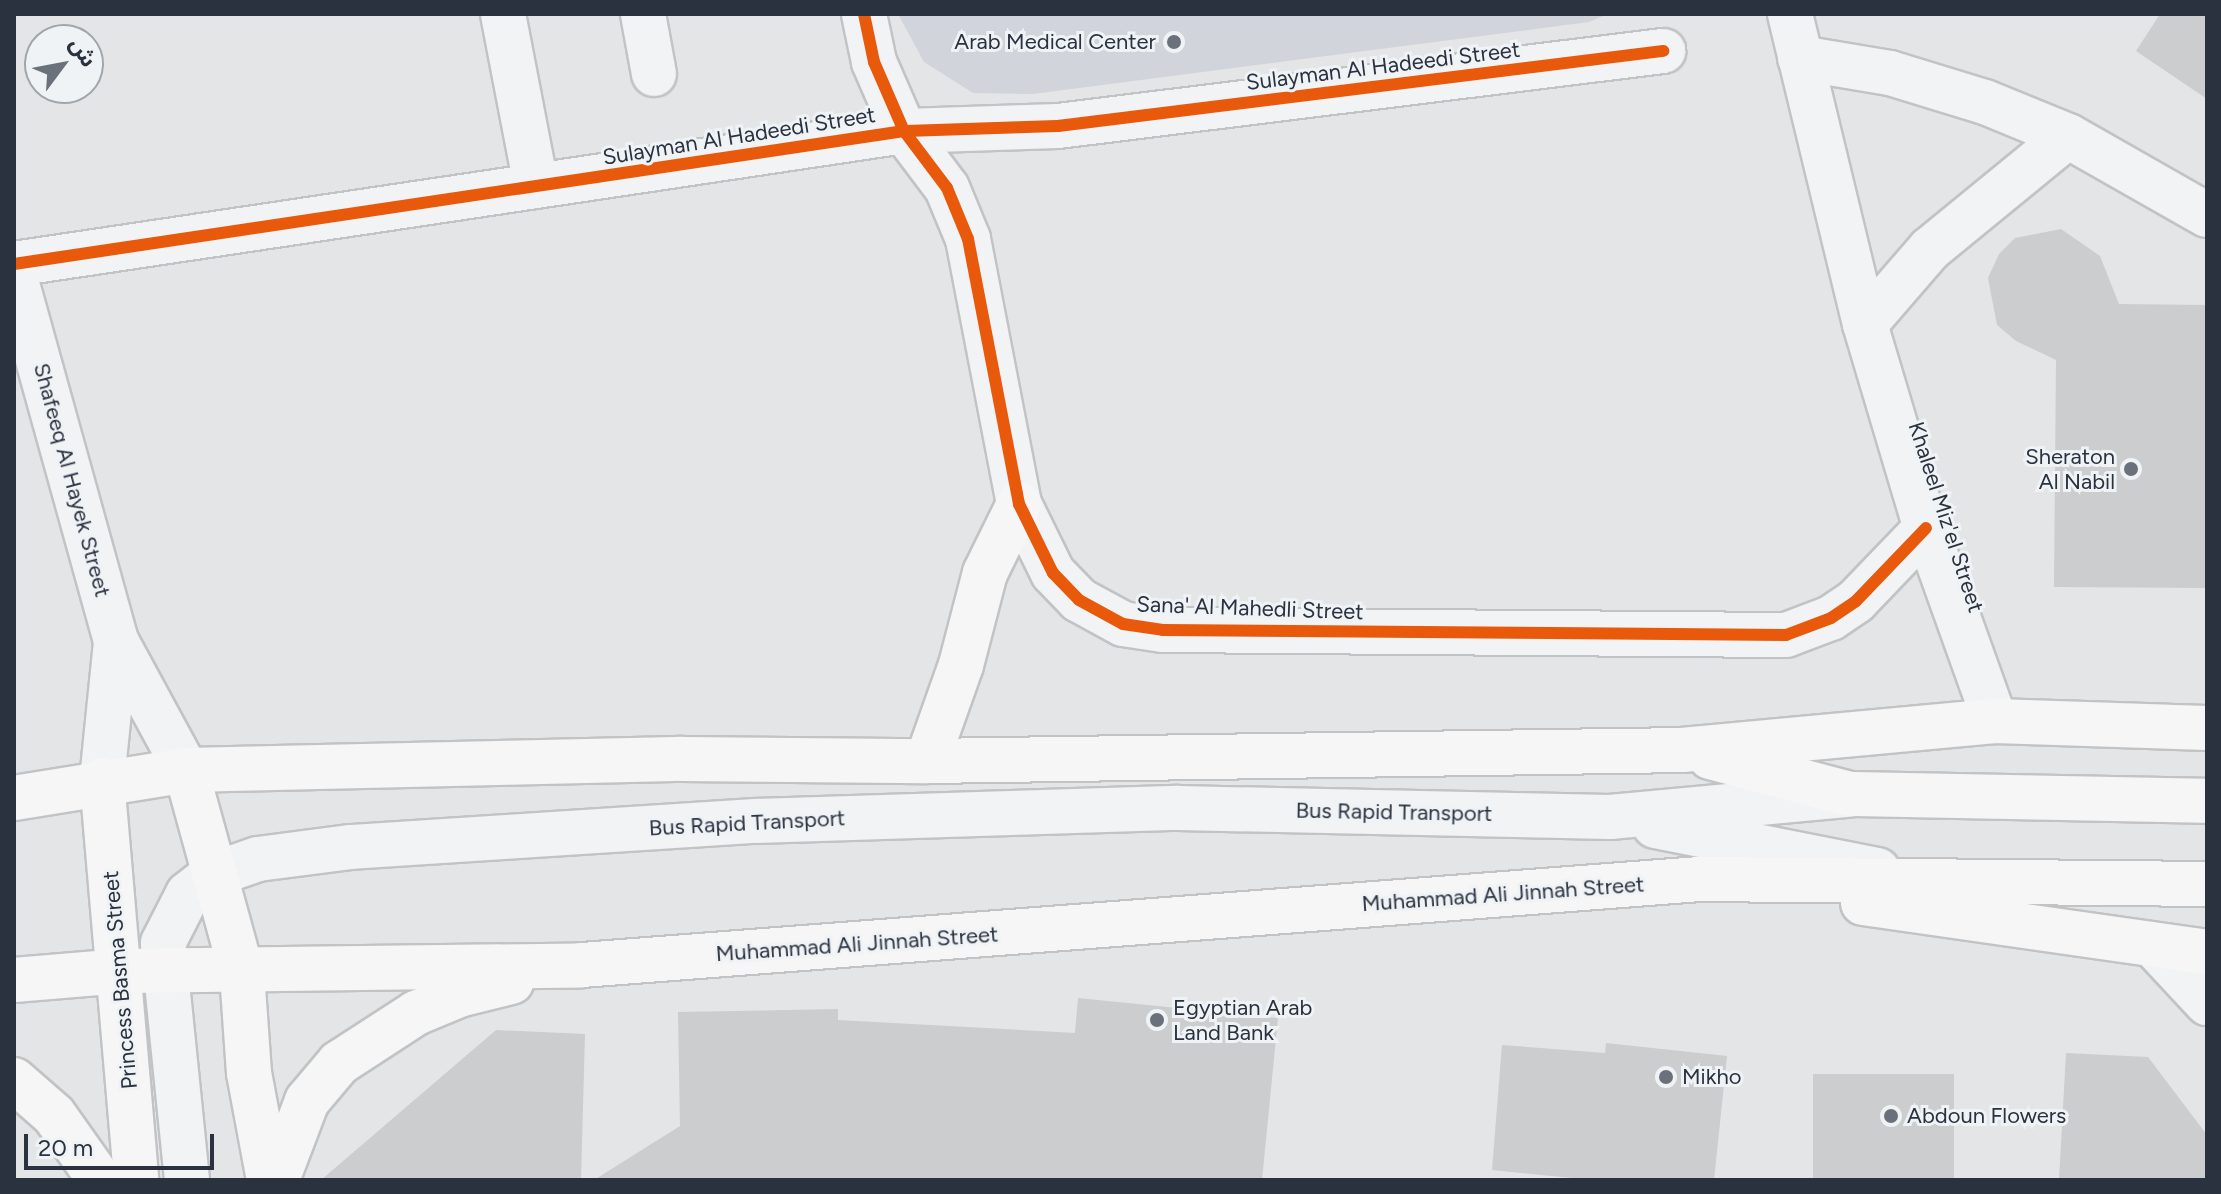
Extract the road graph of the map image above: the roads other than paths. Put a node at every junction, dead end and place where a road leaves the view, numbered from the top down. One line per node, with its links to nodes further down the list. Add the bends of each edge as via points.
1 (503, 14): 10 (street)
2 (643, 14): 7 (street)
3 (864, 14): 8 (street, Sana' Al Mahedli Street, via 874,62)
4 (1790, 14): 6 (street, Khaleel Miz'el Street)
5 (1663, 51): 8 (street, Sulayman Al Hadeedi Street, via 1058,126)
6 (1800, 58): 9 (street, via 1890,73 1985,102); 14 (street, Khaleel Miz'el Street)
7 (654, 74)
8 (904, 131): 10 (street, Sulayman Al Hadeedi Street); 17 (street, Sana' Al Mahedli Street, via 947,188 968,239)
9 (2068, 136): 11 (street); 14 (street, via 1930,249)
10 (536, 186): 12 (street, Sulayman Al Hadeedi Street)
11 (2207, 215)
12 (14, 264)
13 (14, 273): 16 (street, Shafeeq Al Hayek Street)
14 (1865, 324): 18 (street, Khaleel Miz'el Street)
15 (14, 393): 16 (street)
16 (63, 443): 19 (street, Shafeeq Al Hayek Street)
17 (1019, 504): 18 (street, Sana' Al Mahedli Street, via 1053,573 1079,600 1123,624 1163,630 1786,635 1831,618 1856,601); 23 (main road, via 985,573 961,665)
18 (1926, 528): 20 (street, Khaleel Miz'el Street)
19 (116, 641): 24 (street); 25 (street)
20 (1995, 721): 21 (main road); 22 (main road)
21 (2207, 728)
22 (1682, 750): 23 (main road); 26 (main road)
23 (927, 761): 24 (main road, via 682,759)
24 (186, 770): 25 (main road); 30 (main road)
25 (102, 780): 27 (main road); 37 (main road, Princess Basma Street)
26 (1850, 794): 28 (main road); 29 (street, Bus Rapid Transport)
27 (14, 798)
28 (2207, 801)
29 (1610, 817): 30 (street, Bus Rapid Transport, via 1178,808 756,821 351,847 258,859); 32 (street, Bus Rapid Transport)
30 (212, 875): 37 (street, Bus Rapid Transport, via 188,894); 38 (main road)
31 (1699, 879): 32 (main road, Muhammad Ali Jinnah Street); 34 (main road, Muhammad Ali Jinnah Street); 36 (main road, Muhammad Ali Jinnah Street)
32 (1933, 881): 33 (main road, Muhammad Ali Jinnah Street)
33 (2207, 884)
34 (2154, 946): 35 (main road, Muhammad Ali Jinnah Street); 40 (street)
35 (2207, 952)
36 (582, 965): 38 (main road, Muhammad Ali Jinnah Street); 46 (main road, via 459,995 416,1013 339,1063 307,1101)
37 (142, 971): 38 (main road, Muhammad Ali Jinnah Street); 39 (main road, Muhammad Ali Jinnah Street); 43 (main road, Princess Basma Street); 44 (street, Bus Rapid Transport)
38 (242, 973): 45 (main road, via 249,1073)
39 (14, 980)
40 (2207, 1003)
41 (14, 1080): 42 (main road, via 54,1115)
42 (100, 1180)
43 (136, 1180)
44 (187, 1180)
45 (269, 1180)
46 (277, 1180)

